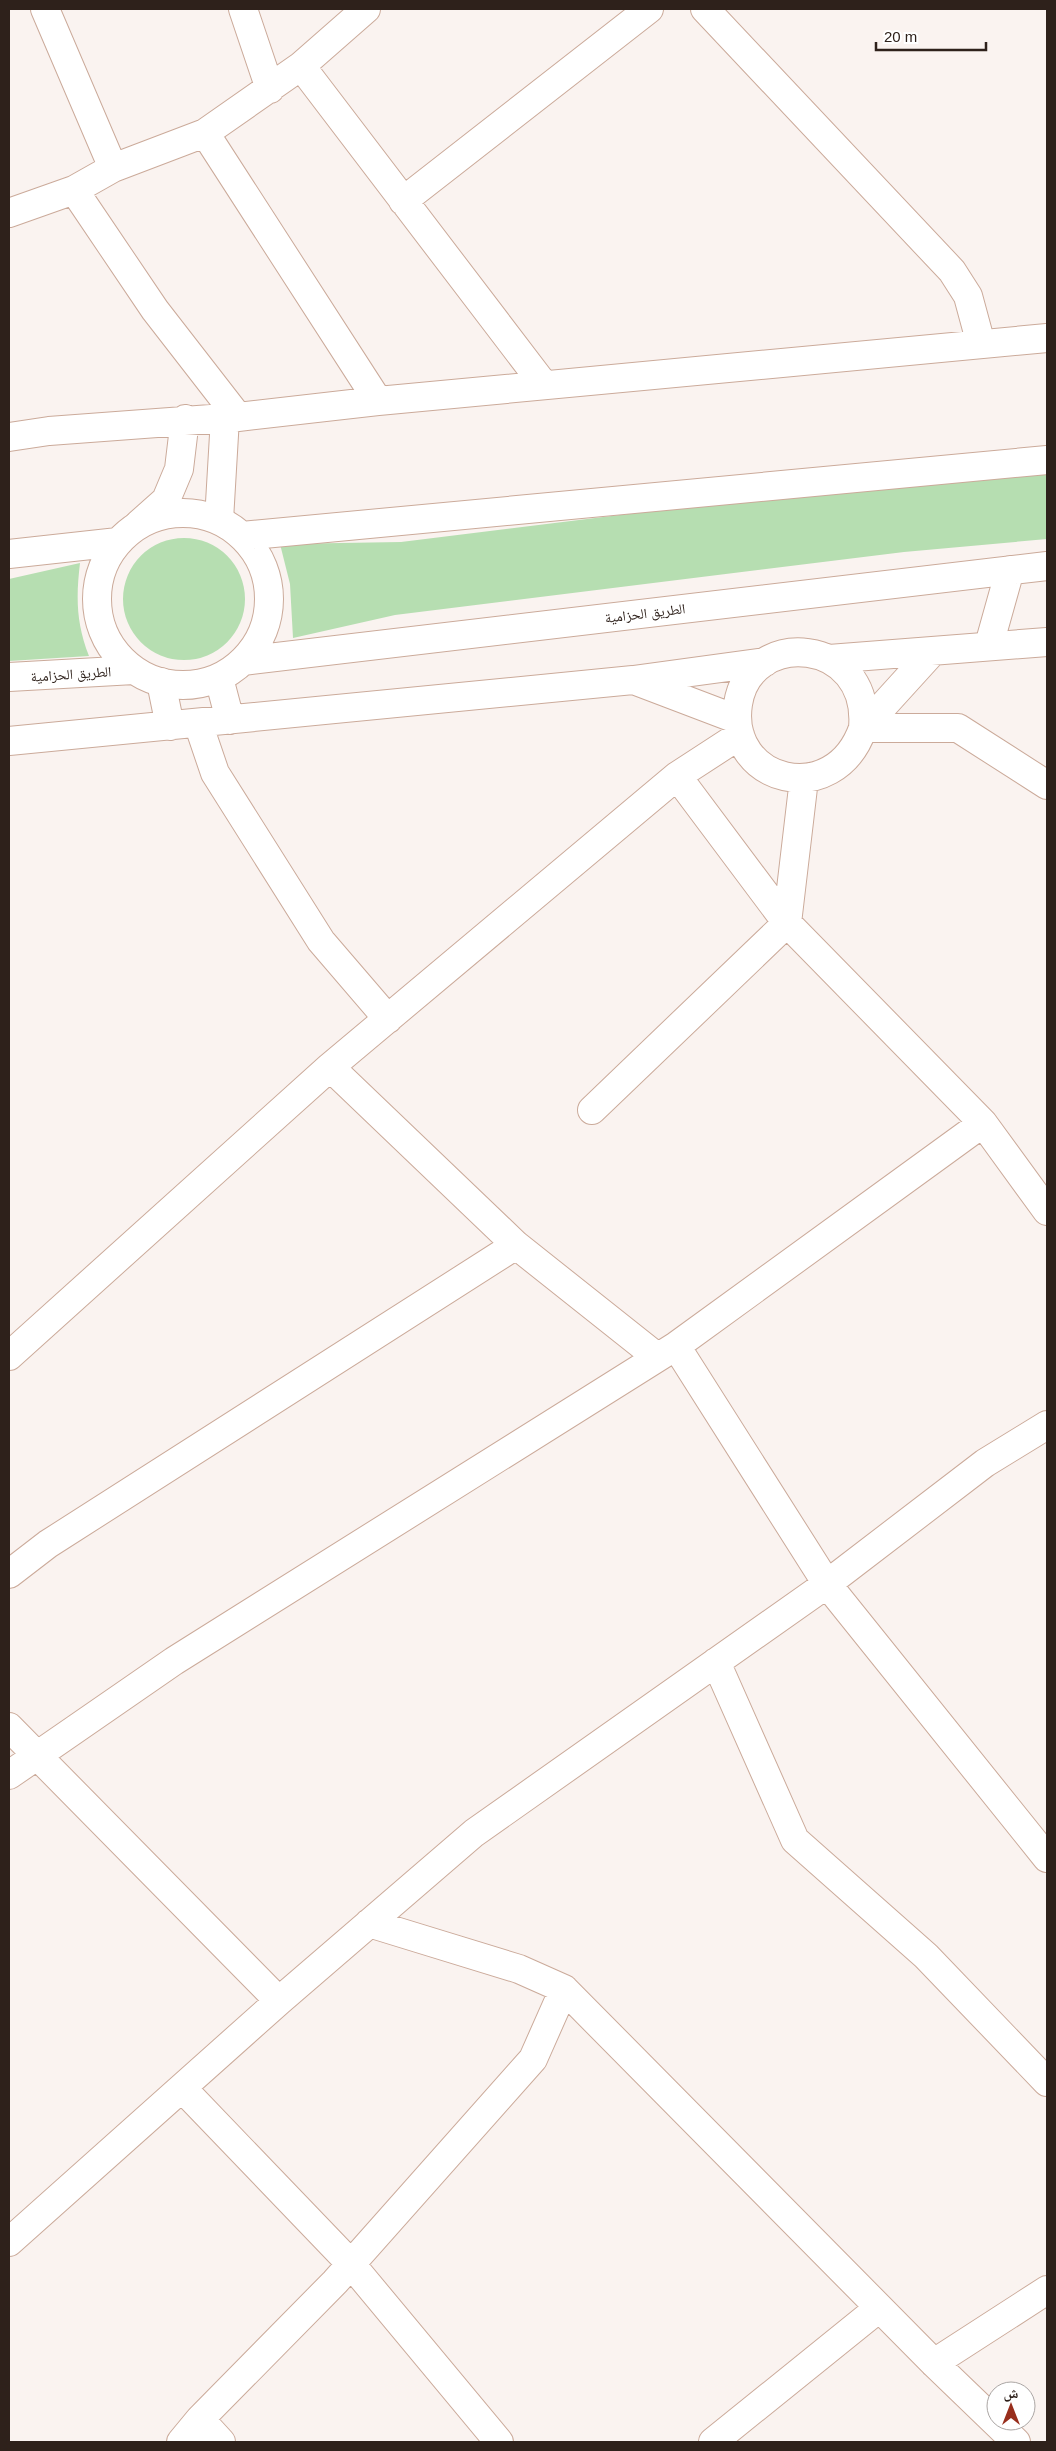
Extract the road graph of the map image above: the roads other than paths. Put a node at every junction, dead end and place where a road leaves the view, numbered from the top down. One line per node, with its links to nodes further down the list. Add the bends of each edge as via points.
1 (45, 9): 9 (main road)
2 (243, 9): 7 (main road)
3 (366, 9): 6 (main road)
4 (649, 9): 11 (main road)
5 (704, 9): 14 (main road, via 952,271 968,296)
6 (301, 66): 7 (main road); 11 (main road)
7 (270, 89): 8 (main road)
8 (205, 133): 9 (main road); 16 (main road)
9 (113, 168): 10 (main road)
10 (74, 190): 12 (main road); 17 (main road)
11 (403, 201): 15 (main road)
12 (9, 213)
13 (1047, 338): 14 (main road)
14 (981, 344): 15 (main road)
15 (544, 385): 16 (main road)
16 (378, 401): 17 (main road)
17 (231, 417): 18 (main road); 21 (main road)
18 (184, 419): 19 (main road); 22 (main road, via 178,469 166,500)
19 (9, 437)
20 (1047, 460): 23 (main road)
21 (219, 520): 22 (main road, الطريق الحزامية, via 192,513 165,514); 23 (main road, الطريق الحزامية)
22 (139, 524): 24 (main road, الطريق الحزامية)
23 (242, 536): 32 (main road, الطريق الحزامية, via 259,558 268,584 268,612 260,639)
24 (118, 542): 25 (main road); 34 (main road, الطريق الحزامية, via 103,566 96,595 100,623 113,650)
25 (9, 554)
26 (1047, 566): 27 (main road, الطريق الحزامية)
27 (1010, 570): 29 (main road); 32 (main road, الطريق الحزامية)
28 (1047, 642): 29 (main road)
29 (989, 645): 30 (main road)
30 (934, 651): 31 (main road); 43 (main road)
31 (829, 659): 33 (main road, via 813,653 796,652); 43 (main road, via 854,681 864,712)
32 (243, 661): 36 (main road, الطريق الحزامية)
33 (765, 662): 37 (main road); 42 (main road, via 743,687 738,702)
34 (134, 670): 35 (main road, الطريق الحزامية); 38 (main road, الطريق الحزامية)
35 (9, 677)
36 (219, 678): 38 (main road, الطريق الحزامية, via 190,685); 39 (main road)
37 (633, 680): 39 (main road); 42 (main road)
38 (161, 682): 41 (main road)
39 (230, 720): 40 (main road)
40 (198, 723): 41 (main road); 49 (main road, via 215,773 322,941)
41 (170, 726): 44 (main road)
42 (738, 727): 45 (main road); 46 (main road, via 747,750 758,762 787,778)
43 (862, 728): 46 (main road, via 848,757 820,776); 47 (main road, via 958,728)
44 (9, 741)
45 (677, 776): 48 (main road); 49 (main road)
46 (804, 779): 48 (main road)
47 (1047, 785)
48 (787, 923): 51 (main road); 52 (main road)
49 (388, 1019): 50 (main road)
50 (330, 1068): 54 (main road); 56 (main road)
51 (592, 1110)
52 (983, 1123): 53 (main road); 55 (main road)
53 (1047, 1211)
54 (516, 1245): 55 (main road); 58 (main road, via 48,1544)
55 (666, 1352): 59 (main road); 62 (main road, via 174,1661)
56 (9, 1356)
57 (1047, 1425): 59 (main road, via 985,1464)
58 (9, 1574)
59 (827, 1584): 60 (main road); 64 (main road)
60 (716, 1662): 65 (main road, via 474,1833); 68 (main road, via 796,1840 926,1956)
61 (9, 1728): 62 (main road)
62 (39, 1756): 63 (main road); 67 (main road)
63 (9, 1776)
64 (1047, 1858)
65 (369, 1923): 66 (main road, via 518,1969); 67 (main road)
66 (564, 1989): 71 (main road, via 533,2059); 73 (main road)
67 (279, 2001): 69 (main road)
68 (1047, 2082)
69 (182, 2088): 70 (main road); 71 (main road)
70 (9, 2242)
71 (351, 2264): 75 (main road); 78 (main road)
72 (1047, 2290): 74 (main road)
73 (879, 2308): 74 (main road); 79 (main road)
74 (934, 2363): 80 (main road)
75 (200, 2419): 76 (main road); 77 (main road)
76 (181, 2442)
77 (222, 2442)
78 (499, 2442)
79 (713, 2442)
80 (1016, 2442)

